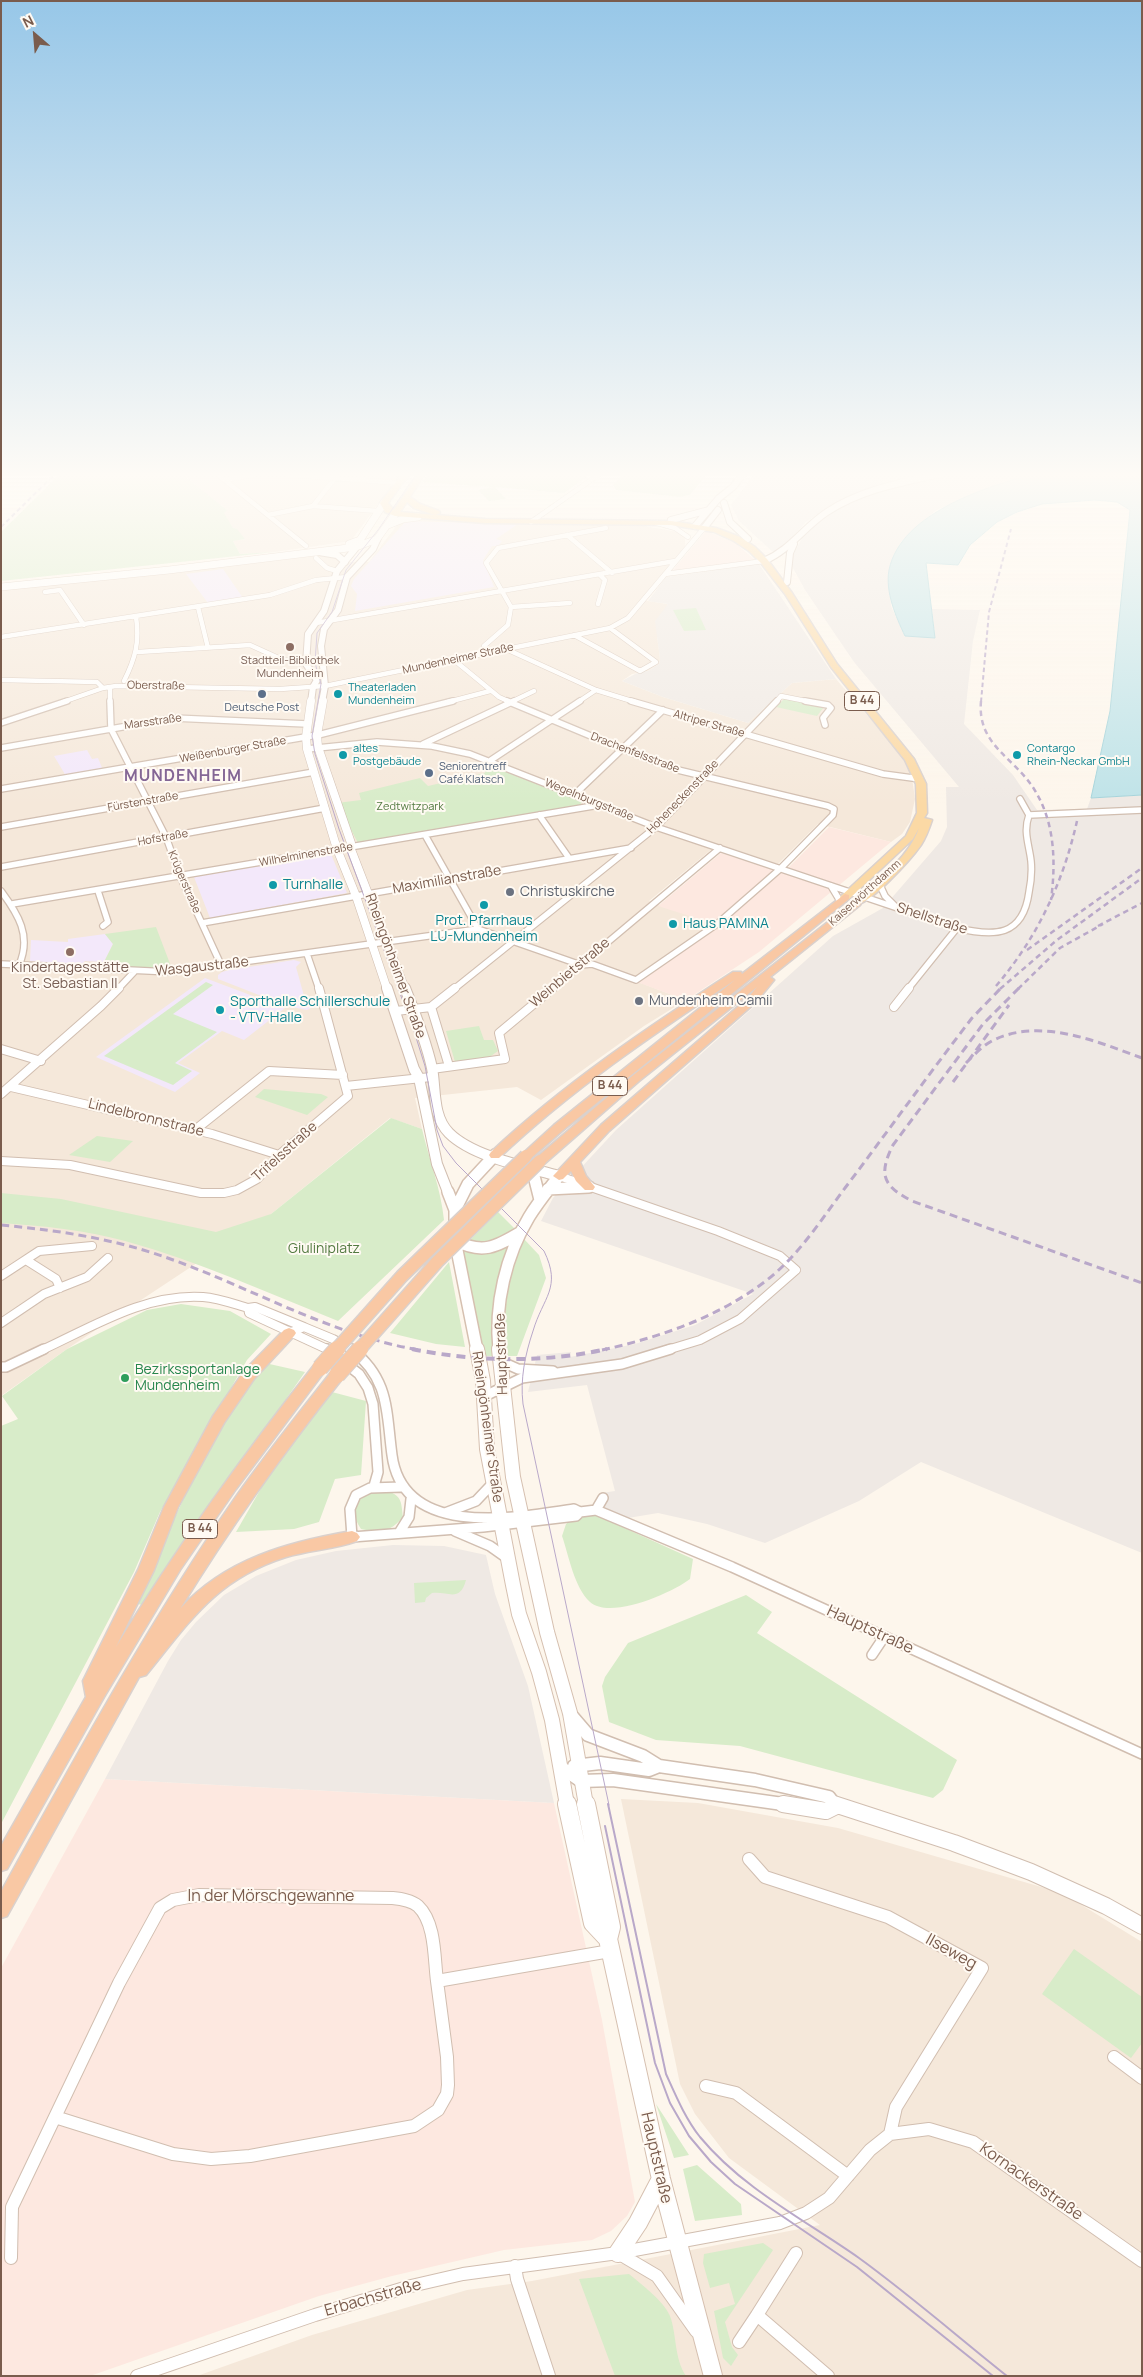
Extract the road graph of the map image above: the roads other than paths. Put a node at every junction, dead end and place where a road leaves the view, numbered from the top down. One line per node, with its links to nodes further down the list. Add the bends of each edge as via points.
1 (19, 584): 12 (main road)
2 (23, 584): 12 (main road)
3 (305, 584): 17 (street, via 276,594)
4 (331, 584): 21 (street, via 324,611)
5 (345, 584): 20 (street, Rheingönheimer Straße, via 338,610)
6 (497, 584): 13 (street)
7 (545, 584): 13 (street)
8 (604, 584): 16 (street)
9 (657, 584): 23 (street, Mundenheimer Straße, via 628,618)
10 (784, 584): 60 (main road, Kaiserwörthdamm / B 44, via 834,665 909,759)
11 (788, 584): 83 (main road, Kaiserwörthdamm / B 44, via 840,664 916,758 929,784 930,800 920,837)
12 (1, 586)
13 (502, 591): 18 (street); 20 (street)
14 (45, 592): 22 (street, via 60,590)
15 (570, 602): 18 (street)
16 (598, 604)
17 (198, 607): 19 (street); 26 (street)
18 (511, 607): 29 (street, via 508,625 484,646)
19 (136, 617): 22 (street); 28 (street, via 140,637)
20 (330, 620): 21 (street); 34 (street, Rheingönheimer Straße, via 324,629 321,646)
21 (316, 623): 30 (street, via 308,634)
22 (84, 625): 25 (street)
23 (610, 628): 24 (street, Mundenheimer Straße); 24 (street, via 656,662 640,671)
24 (574, 635): 27 (street, Mundenheimer Straße)
25 (1, 637)
26 (208, 648): 28 (street); 30 (street, via 250,645 283,660)
27 (506, 649): 29 (street, Mundenheimer Straße); 38 (street, Altriper Straße)
28 (138, 652): 33 (street)
29 (489, 652): 31 (street, Mundenheimer Straße)
30 (305, 660): 36 (street, via 317,678)
31 (454, 660): 34 (street, Mundenheimer Straße); 39 (street, Drachenfelsstraße)
32 (1, 680): 37 (street, Oberstraße, via 97,682)
33 (124, 681)
34 (325, 686): 36 (street, Mundenheimer Straße); 49 (street, Rheingönheimer Straße)
35 (110, 687): 36 (street, Oberstraße); 37 (street, Oberstraße); 47 (street, Krügerstraße)
36 (313, 687): 45 (street, Rheingönheimer Straße)
37 (103, 688): 44 (street)
38 (596, 690): 42 (street, Altriper Straße); 43 (street)
39 (490, 691): 41 (street, Drachenfelsstraße); 49 (street, Weißenburger Straße)
40 (534, 691): 41 (street)
41 (511, 702): 43 (street, Drachenfelsstraße); 51 (street)
42 (663, 710): 48 (street, Altriper Straße); 55 (street)
43 (551, 720): 55 (street, Drachenfelsstraße); 56 (street)
44 (1, 723)
45 (307, 724): 47 (street, Marsstraße, via 184,718); 50 (street, Rheingönheimer Straße)
46 (825, 726): 48 (street, Hoheneckenstraße, via 822,718 832,708 828,705 781,696)
47 (111, 729): 53 (street, Marsstraße); 57 (street, Krügerstraße)
48 (744, 734): 59 (street, Hoheneckenstraße); 60 (street, Altriper Straße, via 883,774)
49 (317, 735): 50 (street, Weißenburger Straße); 52 (street, Rheingönheimer Straße)
50 (306, 737): 54 (street, Rheingönheimer Straße); 57 (street, Weißenburger Straße)
51 (420, 745): 52 (street, Wegelnburgstraße, via 366,742); 56 (street, Wegelnburgstraße)
52 (318, 747): 54 (street, Wegelnburgstraße); 74 (street, Rheingönheimer Straße)
53 (1, 748)
54 (307, 748): 58 (street, Rheingönheimer Straße)
55 (622, 749): 59 (street, Drachenfelsstraße); 62 (street)
56 (491, 760): 62 (street, Wegelnburgstraße)
57 (129, 767): 61 (street, Weißenburger Straße); 64 (street, Krügerstraße)
58 (314, 772): 64 (street, Fürstenstraße); 66 (street, Rheingönheimer Straße)
59 (703, 776): 71 (street, Hoheneckenstraße); 80 (street, Drachenfelsstraße, via 834,809 833,815)
60 (920, 779): 89 (main road, Kaiserwörthdamm / B 44, via 922,812 914,830 902,846)
61 (1, 789)
62 (574, 795): 65 (street, Wegelnburgstraße)
63 (1020, 799): 69 (street)
64 (147, 802): 70 (street, Fürstenstraße); 73 (street, Krügerstraße)
65 (601, 804): 68 (street, Wilhelminenstraße); 71 (street, Wegelnburgstraße)
66 (324, 808): 73 (street, Hofstraße); 77 (street, Rheingönheimer Straße)
67 (1142, 810): 69 (street)
68 (539, 815): 72 (street, Wilhelminenstraße); 78 (street)
69 (1029, 815): 96 (street, Shellstraße, via 1024,831 1031,860 1030,892 1021,921 1014,928 990,934)
70 (1, 827)
71 (656, 827): 75 (street, Hoheneckenstraße); 76 (street, Wegelnburgstraße)
72 (424, 834): 74 (street, Wilhelminenstraße); 82 (street)
73 (166, 837): 79 (street, Hofstraße); 81 (street, Krügerstraße)
74 (350, 847): 77 (street, Wilhelminenstraße); 87 (street, Rheingönheimer Straße)
75 (632, 847): 78 (street, Maximilianstraße); 98 (street, Hoheneckenstraße)
76 (720, 848): 80 (street, Wegelnburgstraße); 105 (street, Weinbietstraße)
77 (337, 849): 81 (street, Wilhelminenstraße); 88 (street, Rheingönheimer Straße)
78 (569, 858): 82 (street, Maximilianstraße)
79 (1, 867)
80 (780, 869): 84 (street, Wegelnburgstraße); 105 (street, via 717,924 636,980 592,964)
81 (180, 876): 86 (street, Wilhelminenstraße); 93 (street, Krügerstraße)
82 (450, 879): 87 (street, Maximilianstraße); 95 (street)
83 (879, 883): 90 (main road, Kaiserwörthdamm / B 44); 92 (street)
84 (831, 886): 89 (street); 89 (street, Wegelnburgstraße)
85 (1, 891): 91 (street)
86 (98, 891): 91 (street, Wilhelminenstraße); 94 (street, via 108,922)
87 (370, 894): 88 (street, Maximilianstraße); 97 (street, Rheingönheimer Straße)
88 (356, 896): 93 (street, Maximilianstraße); 100 (street, Rheingönheimer Straße)
89 (845, 897): 90 (street, Wegelnburgstraße); 99 (highway, Kaiserwörthdamm / B 44)
90 (860, 900): 92 (street, Shellstraße); 103 (highway, Kaiserwörthdamm / B 44)
91 (12, 904): 104 (street, via 23,926 26,953)
92 (896, 908): 96 (street, Shellstraße)
93 (202, 923): 106 (street, Krügerstraße)
94 (103, 926)
95 (478, 928): 97 (street, Wasgaustraße); 98 (street)
96 (957, 928): 109 (street)
97 (387, 942): 100 (street, Wasgaustraße); 110 (street, Rheingönheimer Straße)
98 (512, 942): 105 (street); 108 (street, Hoheneckenstraße)
99 (788, 942): 123 (highway, via 662,1022 590,1073); 126 (highway, B 44, via 558,1128)
100 (372, 944): 101 (street, Wasgaustraße); 111 (street, Rheingönheimer Straße)
101 (307, 954): 106 (street, Wasgaustraße); 116 (street)
102 (1, 964): 104 (street, Wasgaustraße)
103 (781, 964): 125 (highway, via 752,1000 650,1088); 126 (highway, B 44)
104 (19, 965): 107 (street, Wasgaustraße)
105 (581, 965): 114 (street, Weinbietstraße, via 499,1033 506,1059)
106 (222, 967): 107 (street, Wasgaustraße)
107 (134, 972): 113 (street)
108 (431, 1007): 110 (street); 114 (street, Rheingönheimer Straße)
109 (894, 1007)
110 (412, 1009): 111 (street); 115 (street, Rheingönheimer Straße)
111 (396, 1011): 117 (street, Rheingönheimer Straße)
112 (1, 1049): 113 (street)
113 (41, 1060): 119 (street)
114 (449, 1066): 115 (street, Weinbietstraße)
115 (431, 1073): 117 (street); 123 (street, Rheingönheimer Straße, via 442,1123 449,1132 468,1146)
116 (342, 1075): 118 (street); 121 (street, via 269,1071)
117 (419, 1078): 118 (street); 130 (street, Rheingönheimer Straße, via 437,1164)
118 (346, 1086): 122 (street, Trifelsstraße, via 348,1096)
119 (11, 1087): 120 (street); 121 (street, Lindelbronnstraße)
120 (1, 1094)
121 (196, 1130): 122 (street, Lindelbronnstraße)
122 (279, 1155): 124 (street, Trifelsstraße, via 258,1179 237,1190 212,1193 91,1168)
123 (495, 1155): 126 (street, Rheingönheimer Straße); 132 (main road, via 468,1184)
124 (1, 1161)
125 (573, 1161): 127 (highway); 128 (highway, via 580,1178)
126 (533, 1162): 127 (street, Rheingönheimer Straße); 131 (main road); 164 (highway, B 44, bridge, via 437,1262 337,1375 268,1463 222,1528); 165 (highway, B 44, bridge, via 402,1276 320,1368 202,1527)
127 (559, 1176): 128 (street); 129 (main road)
128 (589, 1187): 129 (main road); 146 (street, via 718,1231 780,1256 796,1270 740,1319 700,1340 622,1364)
129 (548, 1189): 131 (main road)
130 (448, 1192): 132 (main road)
131 (540, 1200): 133 (main road, Hauptstraße)
132 (455, 1210): 134 (main road, Rheingönheimer Straße)
133 (521, 1232): 134 (main road, via 490,1249 477,1250); 144 (main road, Hauptstraße, via 503,1283 498,1329)
134 (455, 1240): 148 (main road, Rheingönheimer Straße)
135 (92, 1246): 137 (street, via 39,1251)
136 (108, 1258): 139 (street, via 78,1283)
137 (26, 1260): 138 (street); 139 (street, via 56,1279)
138 (1, 1276)
139 (60, 1288): 141 (street, via 43,1295)
140 (248, 1308): 142 (street, via 255,1307); 143 (street, via 249,1313); 145 (street, via 205,1297 153,1302 132,1308)
141 (1, 1323)
142 (304, 1327): 143 (street); 151 (street, via 346,1345 374,1372 387,1402 392,1461)
143 (289, 1333): 150 (street, via 343,1359 368,1388 373,1404 378,1472); 165 (highway, via 262,1359 234,1394 184,1482 143,1577 91,1681)
144 (500, 1361): 146 (street, via 518,1369); 147 (main road, Hauptstraße)
145 (1, 1367)
146 (566, 1371): 147 (street, via 522,1378)
147 (502, 1387): 148 (street); 156 (main road, Hauptstraße, via 509,1454)
148 (485, 1396): 149 (main road, Rheingönheimer Straße, via 486,1436)
149 (493, 1483): 155 (street, via 476,1501); 157 (main road, Rheingönheimer Straße)
150 (374, 1486): 151 (street); 160 (street, via 356,1495 350,1507)
151 (401, 1487): 153 (street)
152 (603, 1498): 154 (street)
153 (411, 1499): 155 (street); 159 (street, via 409,1518)
154 (596, 1510): 156 (street, Hauptstraße, via 580,1512 576,1516); 162 (street, Hauptstraße, via 732,1567)
155 (444, 1514): 157 (street)
156 (523, 1520): 157 (street); 166 (main road, Hauptstraße, via 547,1632)
157 (501, 1521): 158 (street); 161 (main road, Hauptstraße)
158 (454, 1530): 159 (street); 161 (street, via 490,1546)
159 (399, 1533): 160 (street)
160 (352, 1536): 164 (highway, via 288,1548 222,1580 175,1625)
161 (508, 1559): 170 (main road, Hauptstraße, via 519,1614 545,1694)
162 (884, 1637): 163 (street); 167 (street, Hauptstraße)
163 (872, 1655)
164 (121, 1693): 175 (highway, B 44)
165 (95, 1699): 174 (highway, B 44)
166 (570, 1714): 168 (main road, Hauptstraße); 169 (street, via 586,1734 650,1759)
167 (1142, 1754)
168 (578, 1765): 169 (street, via 609,1764 649,1770); 170 (street); 171 (main road, Hauptstraße)
169 (659, 1766): 172 (street, via 755,1780 829,1797)
170 (562, 1768): 171 (street); 177 (main road, Hauptstraße, via 564,1792 593,1923)
171 (581, 1781): 172 (street, via 613,1780 826,1810); 177 (main road, Hauptstraße, via 611,1927)
172 (836, 1806): 176 (street, via 946,1839 1005,1861)
173 (749, 1859): 183 (street, Ilseweg, via 765,1877 888,1918 982,1968 896,2107)
174 (1, 1863)
175 (1, 1910)
176 (1142, 1926)
177 (609, 1945): 178 (street); 185 (main road, Hauptstraße)
178 (437, 1982): 182 (street, In der Mörschgewanne, via 448,2088 438,2110 414,2126 250,2156 211,2159 173,2154); 182 (street, In der Mörschgewanne, via 427,1920 419,1907 408,1901 392,1898 199,1895 173,1900 160,1908 150,1924)
179 (1114, 2057): 180 (street)
180 (1142, 2078)
181 (706, 2086): 184 (street, via 736,2093)
182 (55, 2117): 189 (street, In der Mörschgewanne, via 12,2207)
183 (890, 2134): 184 (street, via 870,2150); 190 (street, Kornackerstraße, via 929,2129 973,2142)
184 (848, 2176): 186 (street, via 829,2198 789,2220)
185 (661, 2180): 186 (main road, Hauptstraße); 187 (main road)
186 (676, 2243): 187 (street, Erbachstraße); 193 (main road, Hauptstraße)
187 (618, 2253): 191 (street, Erbachstraße); 193 (street, via 657,2276)
188 (796, 2253): 192 (street)
189 (10, 2258)
190 (1142, 2260)
191 (515, 2266): 195 (street, Erbachstraße, via 463,2274 368,2298); 196 (street, via 516,2279)
192 (757, 2314): 194 (street); 198 (street)
193 (703, 2342): 197 (main road, Hauptstraße)
194 (739, 2342)
195 (137, 2376)
196 (548, 2376)
197 (712, 2376)
198 (828, 2376)

